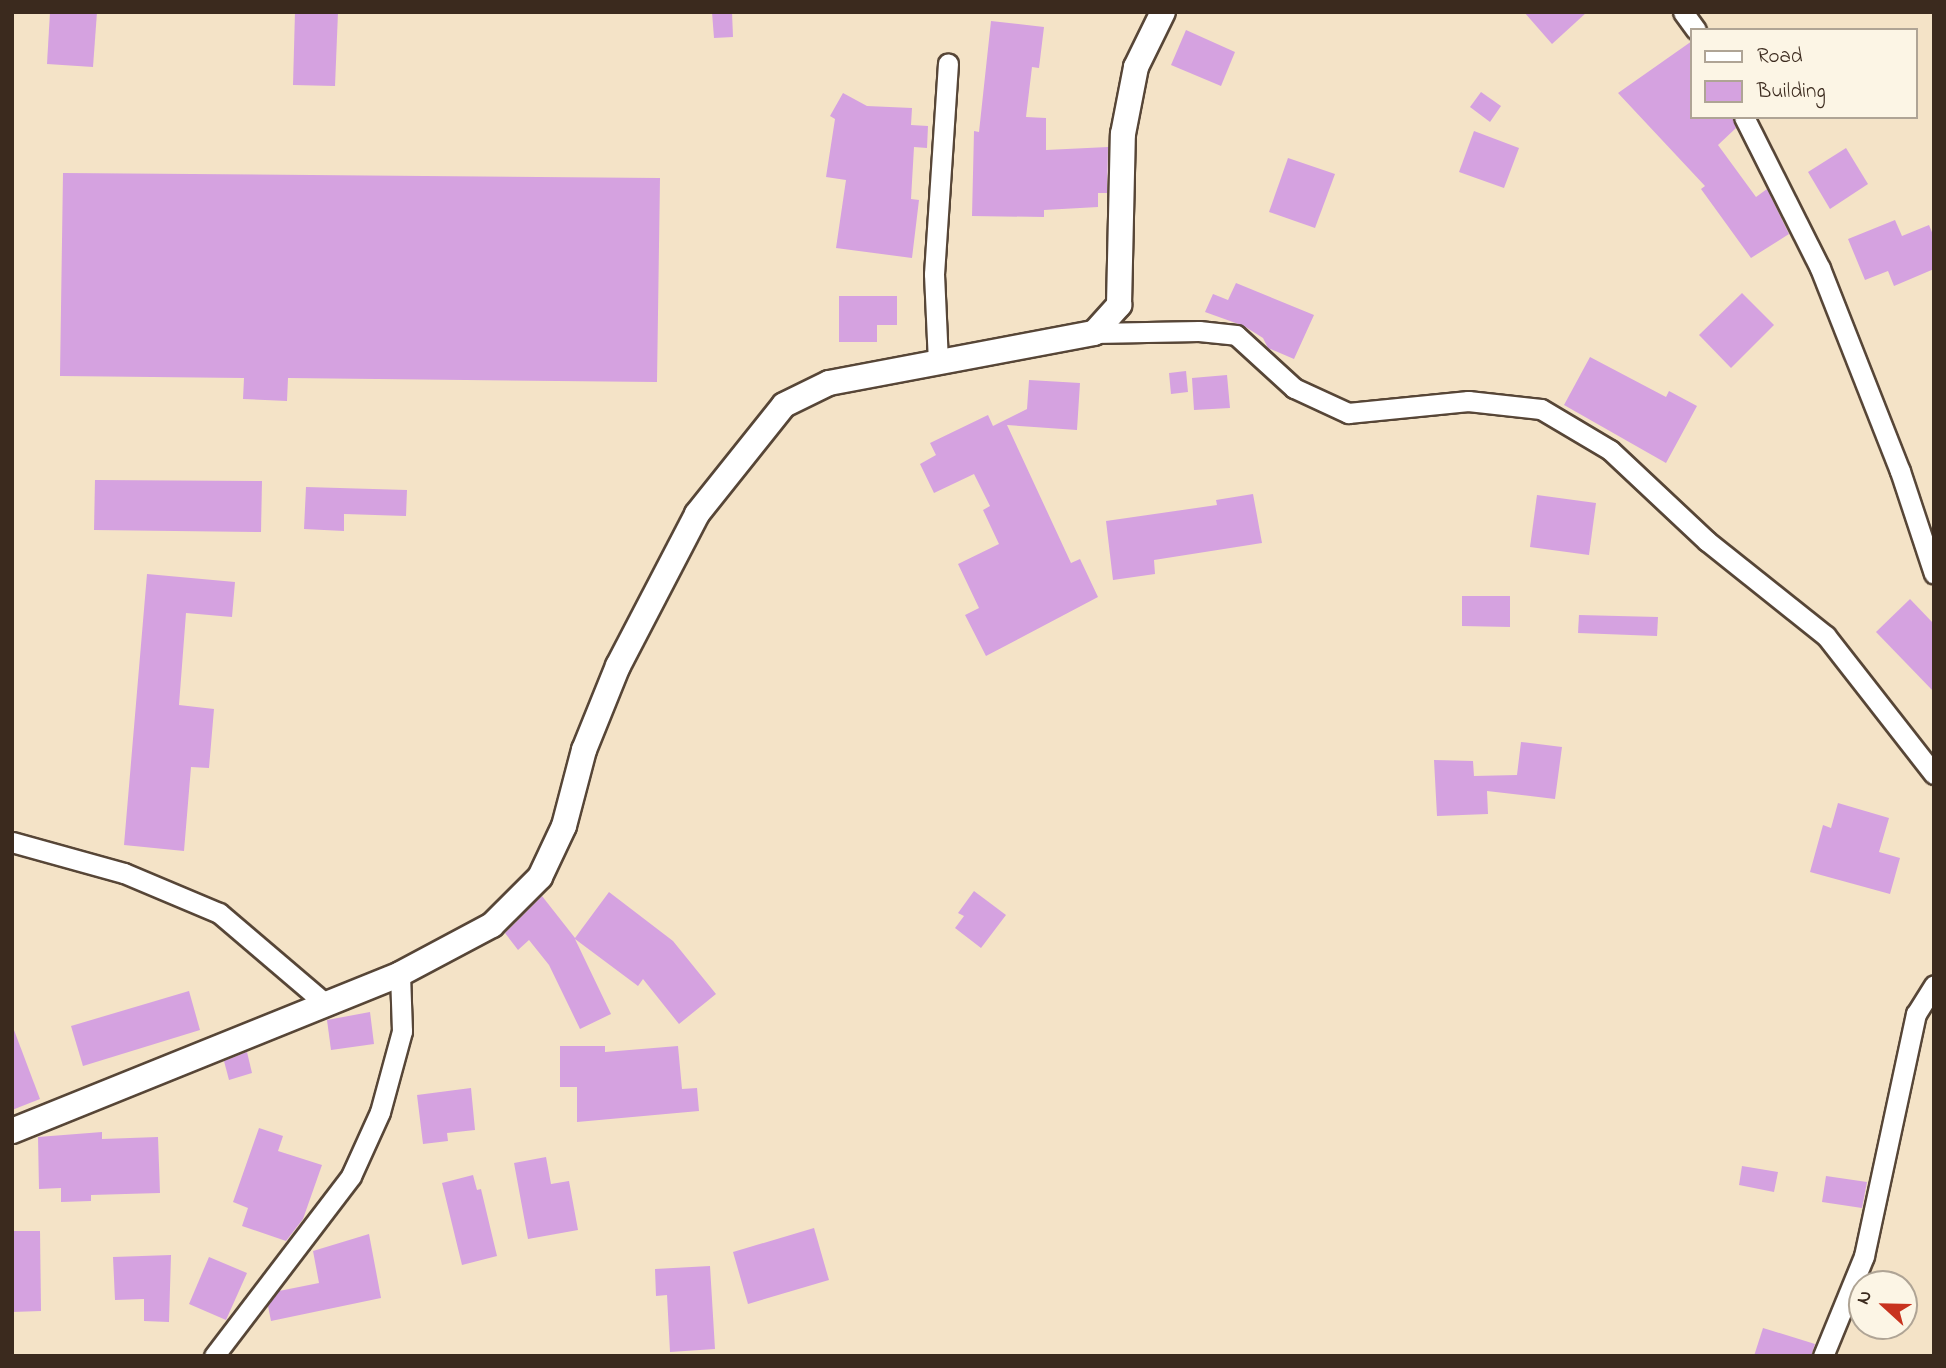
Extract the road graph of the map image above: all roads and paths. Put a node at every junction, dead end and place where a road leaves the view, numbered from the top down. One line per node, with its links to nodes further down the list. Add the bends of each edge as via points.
1 (1163, 12): 6 (street, via 1136,67 1124,134 1119,305)
2 (1683, 12): 3 (street)
3 (1695, 28)
4 (948, 63): 7 (street, via 934,274)
5 (1745, 119): 8 (street, via 1820,268 1900,471)
6 (1094, 332): 7 (street); 9 (street, via 1236,335 1294,388 1349,412 1468,401 1541,409 1610,450 1707,541 1826,635)
7 (938, 362): 11 (street, via 829,383 784,405 697,514 618,666 584,750 564,825 540,877 492,925)
8 (1934, 574)
9 (1934, 774)
10 (12, 842): 13 (street, via 124,873 219,913)
11 (400, 974): 13 (street); 15 (street, via 402,1031 380,1112 351,1176)
12 (1934, 985): 16 (street, via 1916,1014 1864,1256)
13 (326, 1004): 14 (street)
14 (12, 1131)
15 (214, 1356)
16 (1823, 1356)

